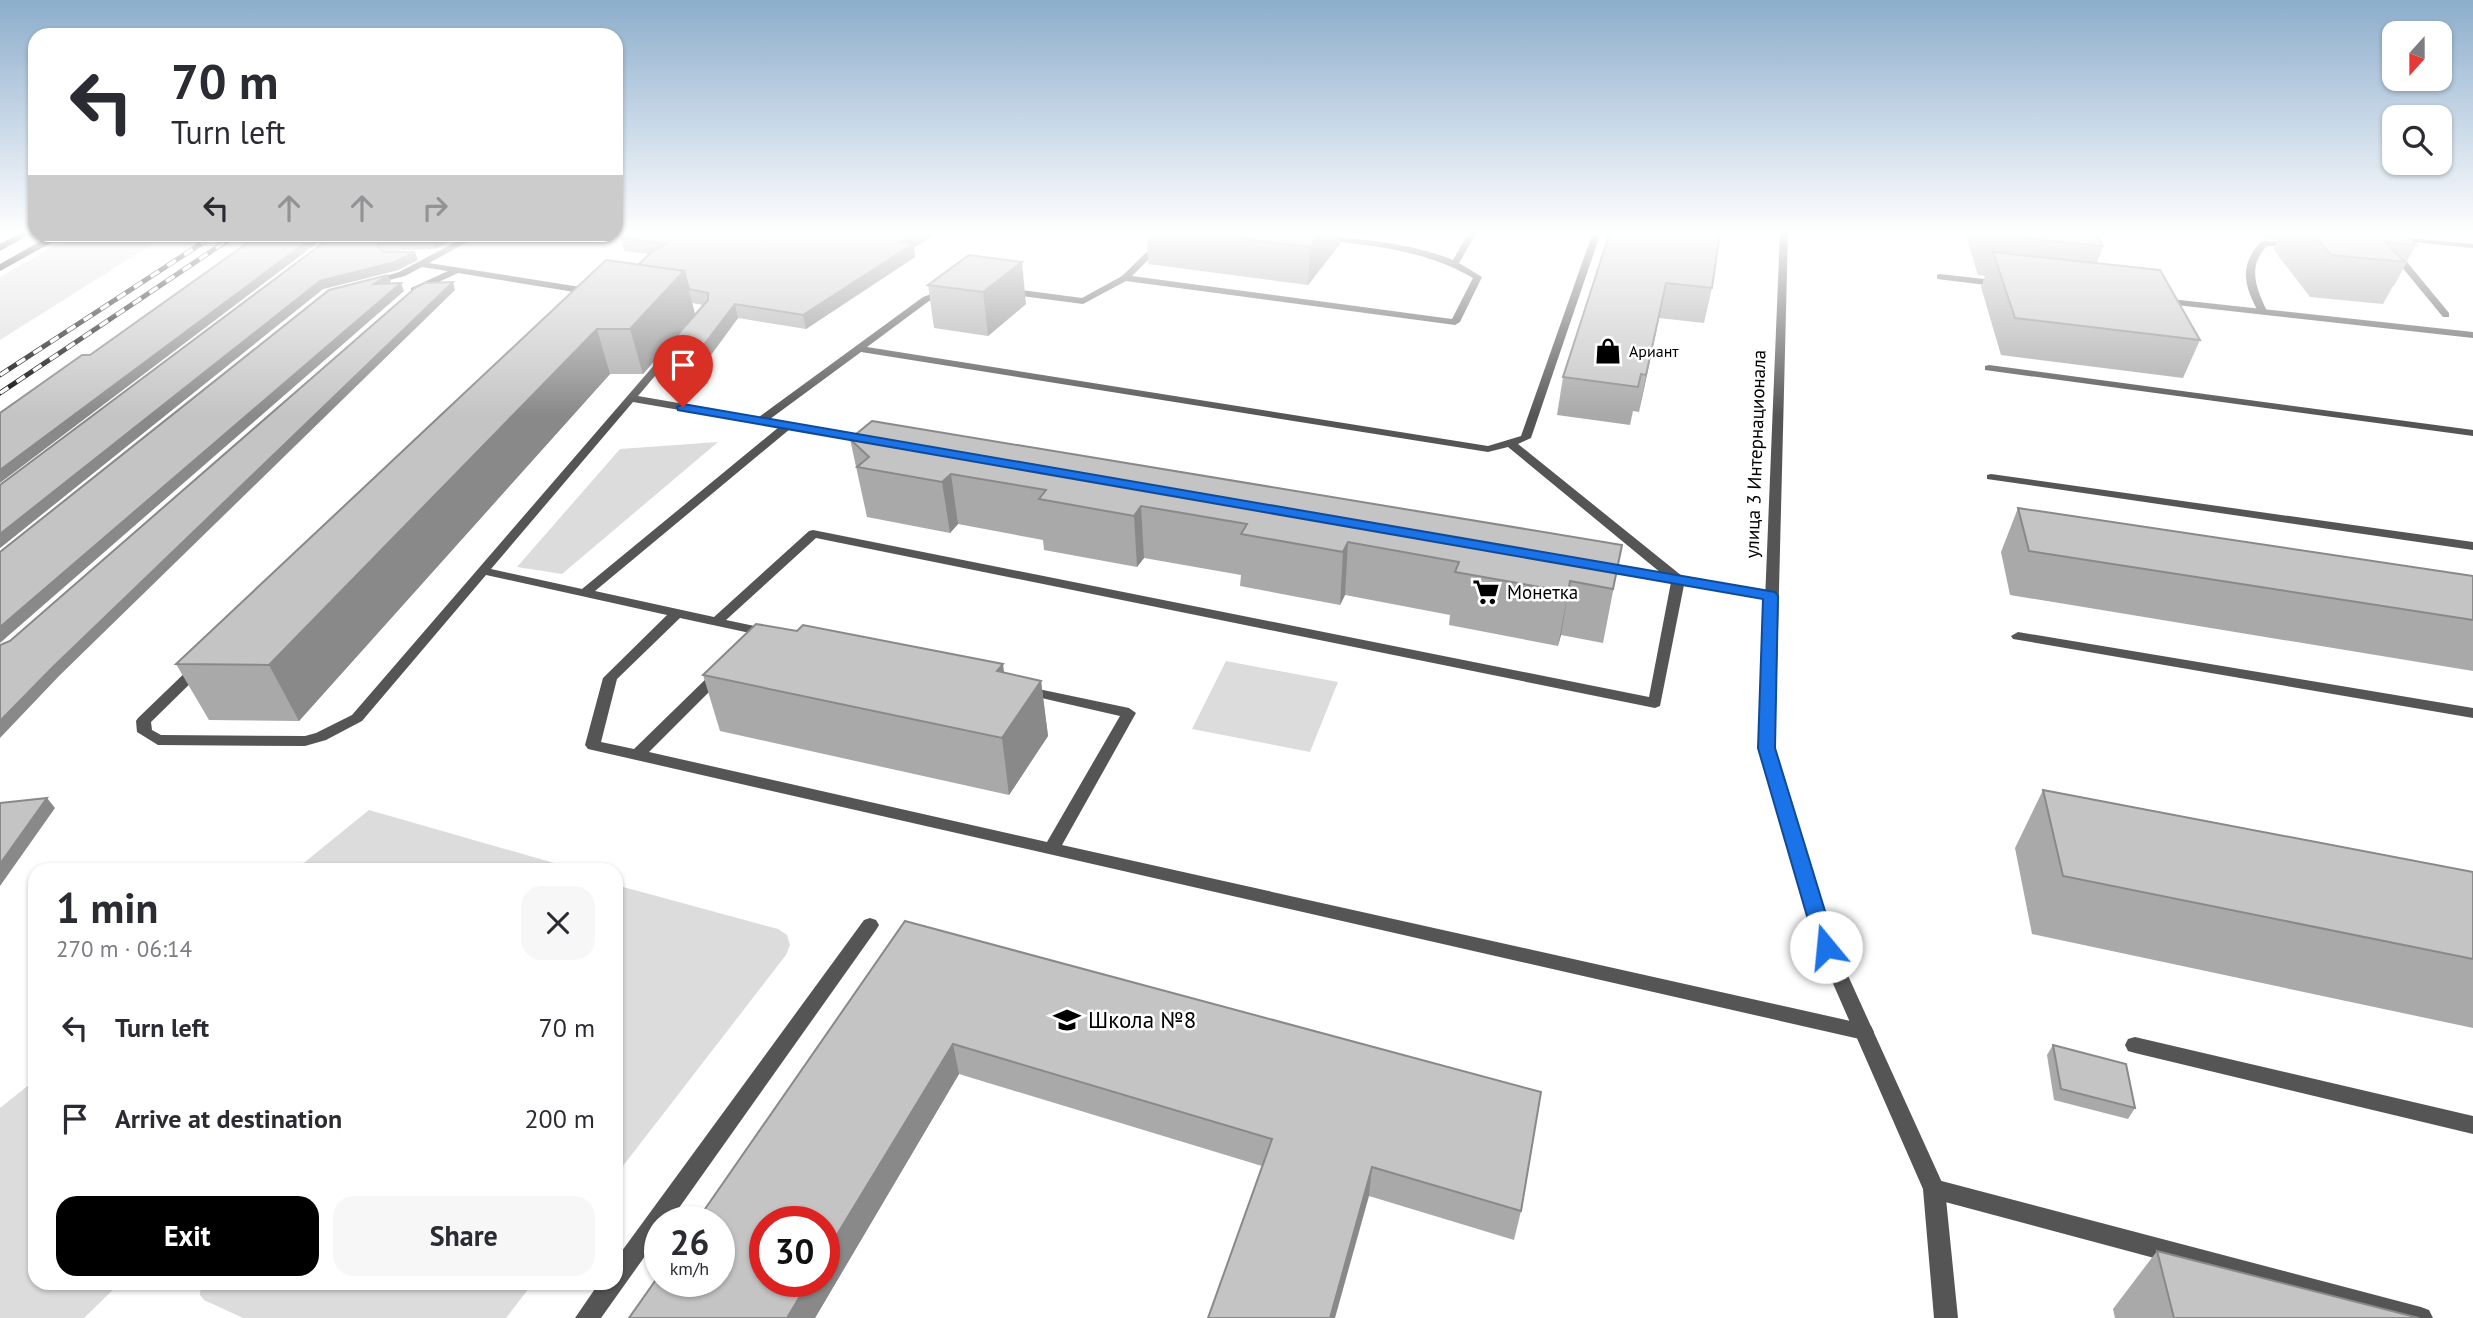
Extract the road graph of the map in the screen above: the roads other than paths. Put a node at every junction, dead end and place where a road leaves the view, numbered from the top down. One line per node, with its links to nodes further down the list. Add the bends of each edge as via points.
1 (410, 294): 13 (street)
2 (578, 294): 12 (street)
3 (942, 294): 19 (street, via 926,299)
4 (1026, 294): 5 (street, via 1083,301)
5 (1097, 294)
6 (1241, 294): 7 (street, via 1455,322)
7 (1470, 294)
8 (1576, 294): 26 (street, via 1526,438)
9 (1782, 294): 33 (street, улица 3 Интернационала)
10 (2254, 294): 15 (street)
11 (2428, 294): 16 (street)
12 (591, 296)
13 (403, 300)
14 (2152, 300): 15 (street)
15 (2262, 311): 17 (street)
16 (2446, 315)
17 (2473, 335)
18 (681, 340): 21 (street)
19 (860, 349): 22 (street); 26 (street, via 1488,449)
20 (1989, 368): 24 (street)
21 (630, 398): 22 (street); 30 (street)
22 (761, 421): 23 (street)
23 (789, 425): 25 (street); 32 (street)
24 (2473, 433)
25 (881, 441)
26 (1510, 443): 31 (street)
27 (1991, 477): 28 (street)
28 (2473, 546)
29 (1583, 563): 31 (street)
30 (483, 571): 32 (street); 38 (street, via 357,718 321,737 289,742 158,740 145,732 143,721)
31 (1678, 580): 33 (street); 35 (street, via 1655,703 813,534)
32 (585, 593): 34 (street)
33 (1770, 596): 45 (street, улица 3 Интернационала, via 1767,748 1826,947)
34 (677, 613): 35 (street); 42 (street, via 610,678 593,744)
35 (716, 622): 37 (street, via 756,636)
36 (2018, 636): 41 (street)
37 (788, 638)
38 (212, 654)
39 (733, 660): 42 (street)
40 (1006, 686): 43 (street, via 1129,713)
41 (2473, 713)
42 (638, 754): 43 (street)
43 (1052, 847): 45 (street)
44 (870, 925): 49 (street)
45 (1864, 1032): 48 (street, улица 3 Интернационала)
46 (2135, 1045): 47 (street)
47 (2473, 1125)
48 (1934, 1189): 52 (street, улица 3 Интернационала); 53 (street)
49 (623, 1268)
50 (608, 1290): 51 (street)
51 (587, 1318)
52 (1946, 1318)
53 (2421, 1318)

